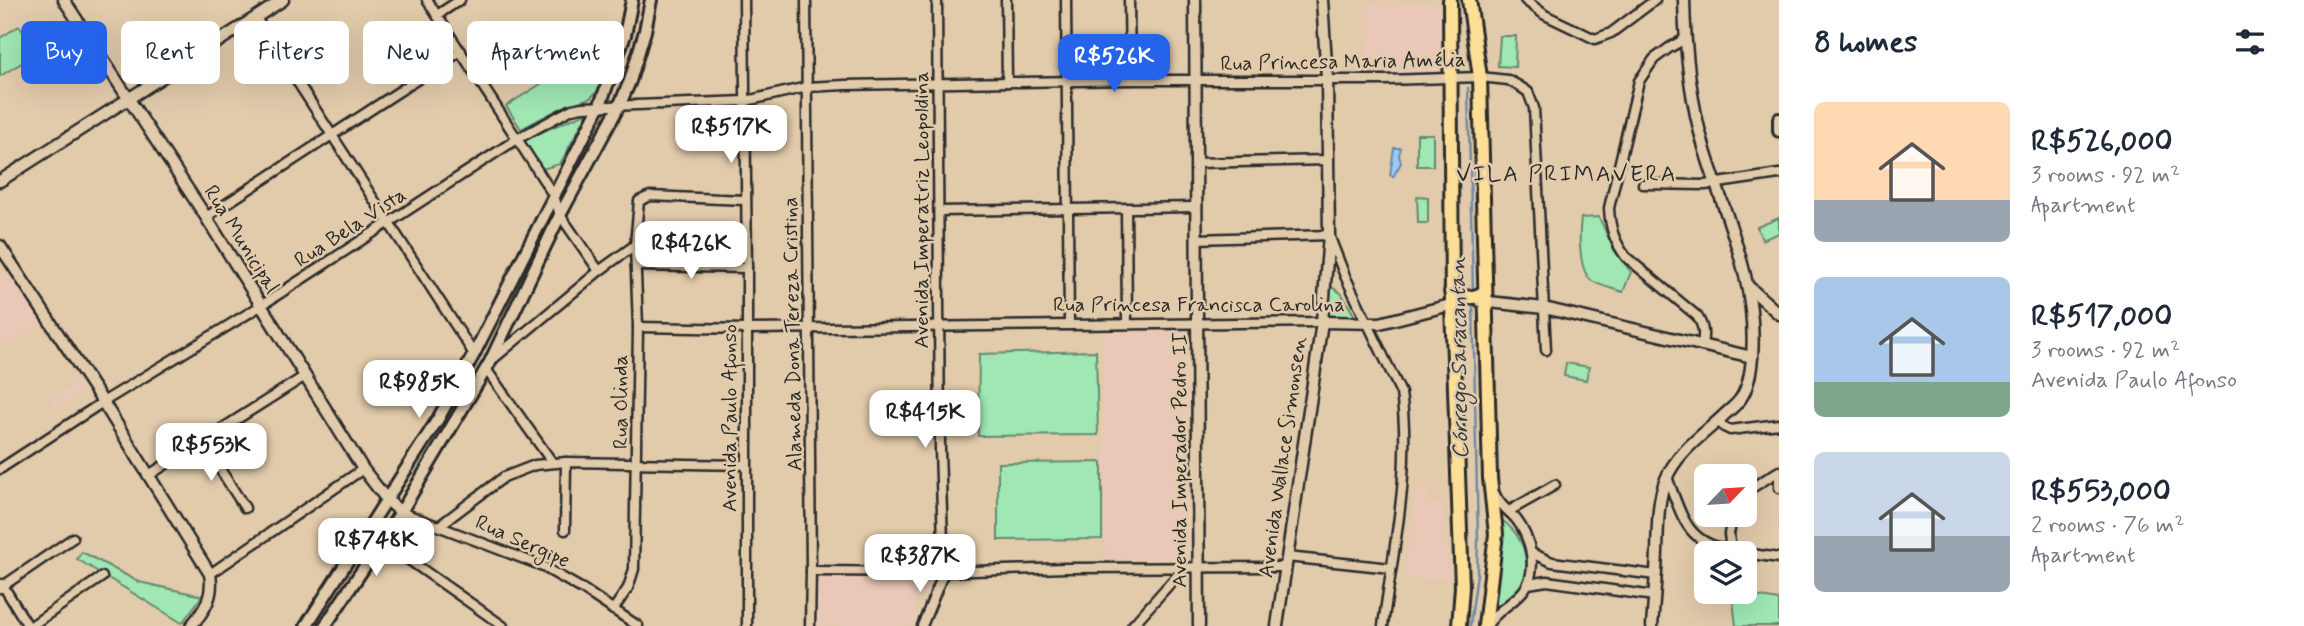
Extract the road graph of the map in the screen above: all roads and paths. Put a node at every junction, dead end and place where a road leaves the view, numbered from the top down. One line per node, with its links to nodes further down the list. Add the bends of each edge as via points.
1 (64, 0): 33 (street, Rua Municipal)
2 (283, 0): 21 (street)
3 (427, 0): 20 (street)
4 (460, 0): 20 (street)
5 (632, 0): 36 (main road, via 625,35)
6 (651, 0): 35 (main road)
7 (744, 0): 34 (street, Avenida Paulo Afonso)
8 (806, 0): 32 (street, Alameda Dona Tereza Cristina)
9 (937, 0): 30 (street, Avenida Imperatriz Leopoldina)
10 (1006, 0): 31 (street)
11 (1066, 0): 29 (street)
12 (1129, 0): 27 (street)
13 (1195, 0): 28 (street, Avenida Imperador Pedro II)
14 (1322, 0): 25 (street, Avenida Wallace Simonsen)
15 (1450, 0): 26 (main road)
16 (1469, 0): 24 (main road)
17 (1524, 0): 18 (street, via 1595,39 1611,33)
18 (1655, 0)
19 (1684, 0): 22 (street)
20 (437, 15): 23 (street)
21 (256, 18): 33 (street); 39 (street)
22 (1685, 39): 46 (street, via 1695,108); 78 (street, via 1654,60 1639,81 1609,208 1617,246 1697,316 1704,332)
23 (461, 51): 39 (street); 40 (street)
24 (1480, 77): 26 (street, Rua Princesa Maria Amélia); 64 (main road); 67 (street, Rua Princesa Maria Amélia, via 1508,80 1532,99)
25 (1327, 79): 26 (street, Rua Princesa Maria Amélia); 28 (street, Rua Princesa Maria Amélia); 41 (street, Avenida Wallace Simonsen)
26 (1450, 79): 65 (main road)
27 (1130, 80): 28 (street, Rua Princesa Maria Amélia); 29 (street, Rua Princesa Maria Amélia)
28 (1196, 80): 42 (street, Avenida Imperador Pedro II)
29 (1067, 81): 31 (street, Rua Princesa Maria Amélia); 50 (street)
30 (938, 82): 31 (street, Rua Princesa Maria Amélia); 32 (street, Rua Princesa Maria Amélia); 52 (street, Avenida Imperatriz Leopoldina)
31 (1007, 82)
32 (807, 87): 34 (street, Rua Princesa Maria Amélia); 76 (street, Alameda Dona Tereza Cristina)
33 (127, 99): 44 (street); 54 (street, Rua Municipal)
34 (746, 101): 35 (street, Rua Princesa Maria Amélia); 48 (street, Avenida Paulo Afonso)
35 (620, 104): 36 (street, Rua Bela Vista); 53 (main road)
36 (600, 105): 40 (street, Rua Bela Vista, via 572,109); 47 (main road)
37 (1779, 119): 38 (main road)
38 (1779, 131)
39 (331, 136): 54 (street); 55 (street)
40 (517, 139): 47 (street); 55 (street, Rua Bela Vista)
41 (1328, 160): 42 (street); 56 (street, Avenida Wallace Simonsen)
42 (1196, 163): 49 (street, Avenida Imperador Pedro II)
43 (1779, 174): 46 (street)
44 (0, 181)
45 (1643, 184): 46 (street)
46 (1715, 184): 63 (street)
47 (554, 196): 53 (street); 80 (main road)
48 (745, 200): 58 (street, Rua Olinda, via 650,196 639,201); 61 (street, Avenida Paulo Afonso)
49 (1196, 207): 51 (street); 57 (street, Avenida Imperador Pedro II)
50 (1068, 208): 51 (street); 52 (street); 72 (street)
51 (1126, 208): 71 (street)
52 (939, 211): 74 (street, Avenida Imperatriz Leopoldina)
53 (560, 215): 62 (street); 82 (main road)
54 (206, 217): 66 (street, Rua Municipal)
55 (388, 223): 66 (street, Rua Bela Vista); 80 (street)
56 (1329, 235): 57 (street); 70 (street, Avenida Wallace Simonsen); 73 (street)
57 (1196, 239): 69 (street, Avenida Imperador Pedro II)
58 (635, 245): 60 (street, Rua Olinda); 62 (street)
59 (0, 246): 84 (street)
60 (636, 266): 61 (street); 75 (street, Rua Olinda)
61 (747, 268): 77 (street, Avenida Paulo Afonso)
62 (599, 271): 82 (street)
63 (1749, 286): 68 (street); 81 (street)
64 (1481, 297): 65 (main road); 67 (street); 88 (main road)
65 (1456, 299): 73 (street, Rua Princesa Francisca Carolina); 142 (main road)
66 (262, 305): 83 (street, Rua Municipal); 84 (street, Rua Bela Vista)
67 (1544, 308): 78 (street); 79 (street, Rua Princesa Maria Amélia)
68 (1779, 314)
69 (1199, 322): 70 (street, Rua Princesa Francisca Carolina); 71 (street, Rua Princesa Francisca Carolina); 115 (street, Avenida Imperador Pedro II)
70 (1322, 322): 73 (street, Rua Princesa Francisca Carolina); 114 (street, Avenida Wallace Simonsen)
71 (1127, 323): 72 (street, Rua Princesa Francisca Carolina)
72 (1069, 324): 74 (street, Rua Princesa Francisca Carolina)
73 (1369, 324): 116 (street, via 1401,393 1404,414 1402,486)
74 (940, 326): 76 (street, Rua Princesa Francisca Carolina); 120 (street, Avenida Imperatriz Leopoldina)
75 (638, 327): 77 (street, Rua Princesa Francisca Carolina); 91 (street, Rua Olinda)
76 (809, 328): 77 (street, Rua Princesa Francisca Carolina); 119 (street, Alameda Dona Tereza Cristina)
77 (747, 329): 92 (street, Avenida Paulo Afonso)
78 (1702, 346): 81 (street)
79 (1546, 350)
80 (474, 355): 102 (main road)
81 (1752, 357): 85 (street, via 1741,399)
82 (488, 365): 89 (street); 105 (main road)
83 (305, 376): 87 (street); 94 (street, Rua Municipal)
84 (103, 402): 93 (street, Rua Bela Vista); 96 (street)
85 (1718, 421): 86 (street, via 1730,430); 97 (street, via 1693,442)
86 (1779, 424)
87 (202, 442): 96 (street); 103 (street)
88 (1491, 443): 104 (street, via 1497,499); 143 (main road, via 1496,534)
89 (552, 462): 90 (street); 106 (street, via 504,477)
90 (566, 462): 91 (street); 107 (street)
91 (637, 464): 92 (street); 128 (street, Rua Olinda, via 634,575)
92 (746, 465): 135 (street, Avenida Paulo Afonso)
93 (0, 469)
94 (363, 469): 102 (street, Rua Municipal); 121 (street)
95 (1779, 471): 100 (street)
96 (149, 475): 121 (street)
97 (1667, 477): 110 (street, via 1687,526); 122 (street, via 1661,496)
98 (1779, 477): 101 (street)
99 (1555, 485): 104 (street)
100 (1757, 485)
101 (1779, 488)
102 (387, 500): 105 (street, Rua Sergipe); 131 (main road)
103 (245, 508)
104 (1509, 511): 111 (street, via 1525,533)
105 (401, 512): 106 (street, Rua Sergipe); 109 (main road)
106 (439, 526): 128 (street, Rua Sergipe, via 540,565)
107 (565, 530)
108 (73, 538): 125 (street)
109 (382, 541): 132 (main road); 133 (street)
110 (1702, 541)
111 (1531, 553): 122 (street, via 1552,562); 124 (street)
112 (1757, 555): 113 (street)
113 (1779, 558)
114 (1286, 562): 115 (street); 116 (street); 140 (street, Avenida Wallace Simonsen)
115 (1199, 566): 118 (street); 139 (street, Avenida Imperador Pedro II)
116 (1391, 568): 141 (street)
117 (1157, 569): 118 (street); 120 (street); 126 (street)
118 (1183, 569): 126 (street)
119 (811, 571): 120 (street); 136 (street, Alameda Dona Tereza Cristina)
120 (944, 572): 137 (street, Avenida Imperatriz Leopoldina)
121 (210, 574): 130 (street, via 209,602)
122 (1656, 575): 127 (street)
123 (102, 578): 129 (street)
124 (1528, 584): 127 (street, via 1542,581); 143 (street)
125 (1, 585): 129 (street)
126 (1167, 586): 138 (street)
127 (1654, 596): 144 (street)
128 (613, 610): 134 (street, Rua Sergipe)
129 (30, 626)
130 (191, 626)
131 (306, 626)
132 (325, 626)
133 (503, 626)
134 (638, 626)
135 (747, 626)
136 (810, 626)
137 (922, 626)
138 (1132, 626)
139 (1199, 626)
140 (1277, 626)
141 (1383, 626)
142 (1460, 626)
143 (1486, 626)
144 (1652, 626)

